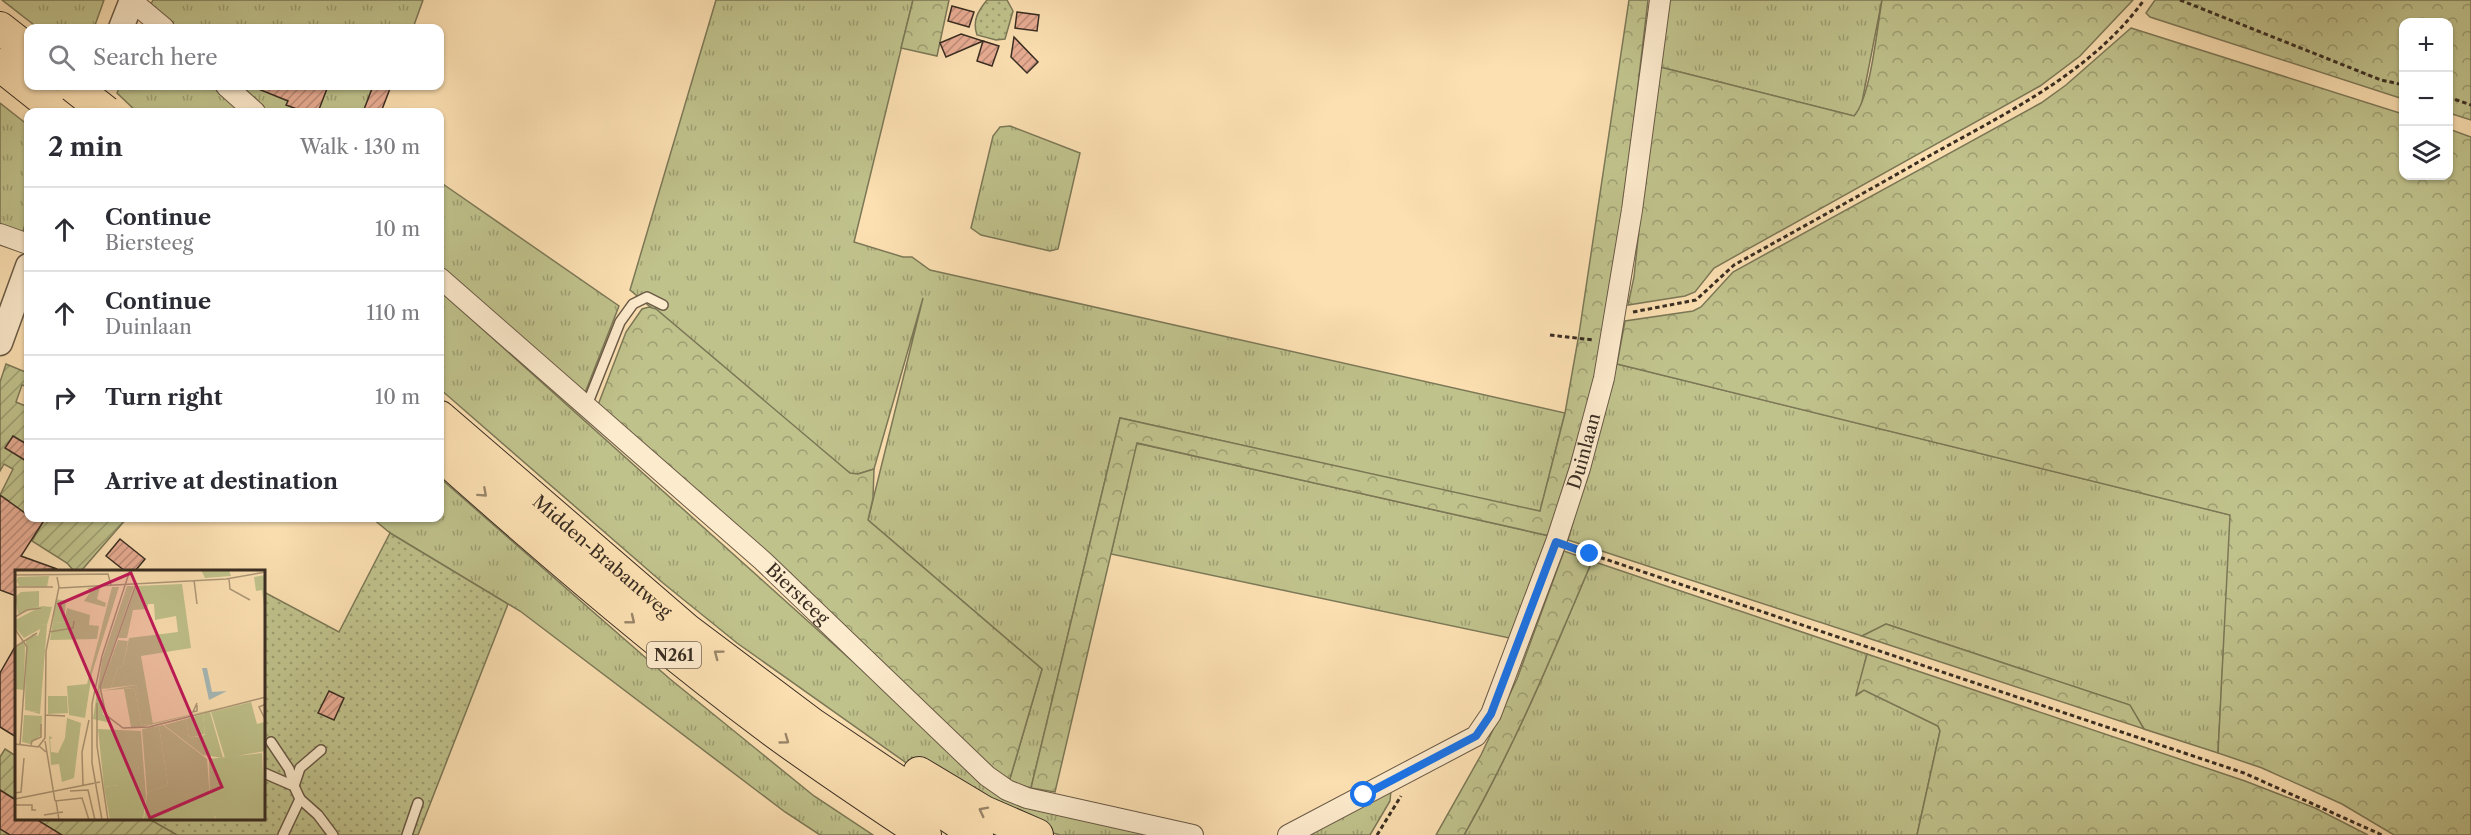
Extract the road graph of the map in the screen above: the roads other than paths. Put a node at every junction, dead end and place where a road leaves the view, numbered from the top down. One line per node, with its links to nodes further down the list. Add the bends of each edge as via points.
1 (1660, 0): 38 (street, Duinlaan, via 1610,344 1580,468 1556,542 1484,727 1476,736)
2 (132, 1): 3 (street); 4 (street)
3 (123, 24)
4 (159, 24)
5 (0, 28): 6 (highway)
6 (10, 64): 7 (highway)
7 (24, 74)
8 (46, 90): 11 (highway)
9 (96, 90): 13 (street)
10 (230, 90): 14 (street)
11 (62, 102): 12 (highway, bridge)
12 (88, 108)
13 (89, 108)
14 (251, 108)
15 (0, 234): 16 (street)
16 (24, 243)
17 (24, 277): 20 (street)
18 (444, 281): 21 (street, Biersteeg)
19 (663, 305): 21 (lane, via 647,297 633,304 620,322)
20 (0, 343)
21 (587, 405): 37 (street, Biersteeg, via 763,561 1006,790)
22 (444, 421): 24 (highway, Midden-Brabantweg / N261, one-way to 22, via 599,557)
23 (444, 458): 34 (highway, Midden-Brabantweg / N261, one-way to 34, via 671,653 795,747)
24 (765, 689): 35 (highway, Midden-Brabantweg / N261); 36 (highway, N261, one-way to 24, via 984,812 882,750)
25 (271, 742): 28 (lane, via 289,769)
26 (321, 750): 28 (lane, via 300,768)
27 (266, 774): 28 (lane)
28 (294, 786): 29 (lane)
29 (300, 799): 31 (lane); 32 (lane)
30 (418, 803): 33 (lane)
31 (283, 835)
32 (333, 835)
33 (407, 835)
34 (925, 835)
35 (977, 835)
36 (1037, 835)
37 (1193, 835)
38 (1288, 835)

